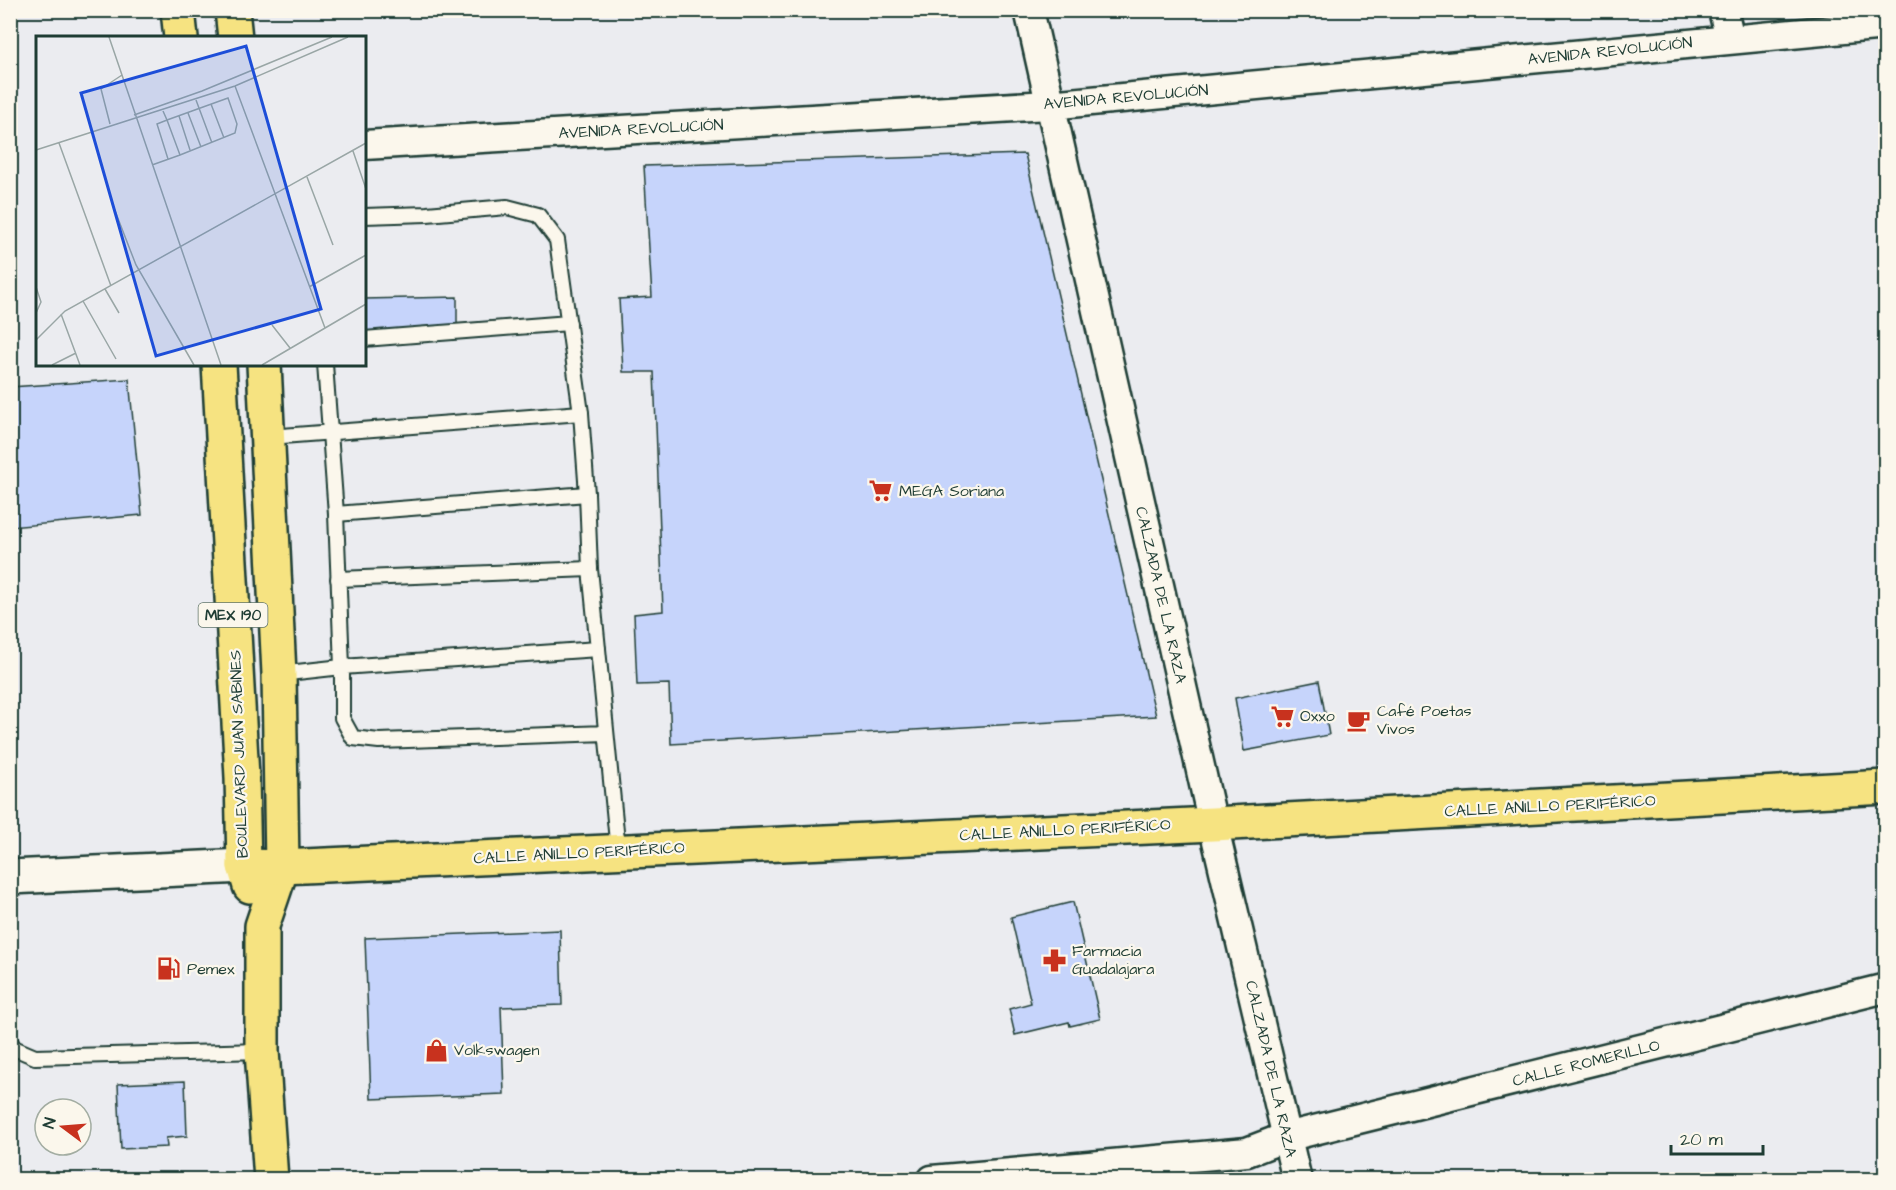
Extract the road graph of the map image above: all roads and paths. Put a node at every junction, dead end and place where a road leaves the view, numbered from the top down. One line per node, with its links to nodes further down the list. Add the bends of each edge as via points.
1 (178, 10): 6 (main road)
2 (232, 10): 7 (main road)
3 (1029, 10): 9 (street, CALZADA DE LA RAZA)
4 (1723, 10): 8 (street)
5 (1886, 25): 8 (street, AVENIDA REVOLUCIÓN)
6 (181, 36)
7 (235, 36)
8 (1730, 39): 9 (street, AVENIDA REVOLUCIÓN)
9 (1050, 105): 10 (street, AVENIDA REVOLUCIÓN); 29 (street, CALZADA DE LA RAZA)
10 (366, 145)
11 (366, 216): 12 (lane, via 507,207 538,215 557,240)
12 (569, 323): 13 (lane); 17 (lane)
13 (366, 339)
14 (264, 366): 19 (main road, BOULEVARD JUAN SABINES / MEX 190)
15 (325, 366): 18 (lane)
16 (220, 372): 19 (main road, via 241,421); 31 (main road, BOULEVARD JUAN SABINES / MEX 190)
17 (581, 413): 18 (lane); 20 (lane)
18 (330, 433): 19 (lane); 21 (lane)
19 (269, 437): 26 (main road, BOULEVARD JUAN SABINES / MEX 190)
20 (587, 494): 21 (lane); 22 (lane)
21 (336, 514): 23 (lane)
22 (590, 569): 23 (lane); 24 (lane)
23 (338, 579): 25 (lane)
24 (598, 649): 25 (lane); 27 (lane)
25 (342, 667): 26 (lane); 27 (lane, via 342,718 353,738 379,741)
26 (279, 674): 32 (main road, BOULEVARD JUAN SABINES / MEX 190)
27 (606, 733): 30 (lane)
28 (1886, 787): 29 (main road, CALLE ANILLO PERIFÉRICO)
29 (1213, 824): 30 (main road, CALLE ANILLO PERIFÉRICO); 38 (street, CALZADA DE LA RAZA)
30 (618, 851): 32 (main road, CALLE ANILLO PERIFÉRICO)
31 (244, 866): 32 (main road, CALLE ANILLO PERIFÉRICO); 33 (main road); 34 (main road, BOULEVARD JUAN SABINES / MEX 190)
32 (282, 867): 34 (main road, BOULEVARD JUAN SABINES / MEX 190)
33 (10, 878)
34 (262, 926): 37 (main road, BOULEVARD JUAN SABINES / MEX 190)
35 (1886, 988): 38 (street, CALLE ROMERILLO)
36 (10, 1041): 37 (lane, via 14,1048 36,1057)
37 (262, 1051): 39 (main road, BOULEVARD JUAN SABINES / MEX 190)
38 (1286, 1137): 40 (street, CALLE ROMERILLO, via 1247,1152); 41 (street, CALZADA DE LA RAZA)
39 (271, 1179)
40 (932, 1179)
41 (1297, 1179)

